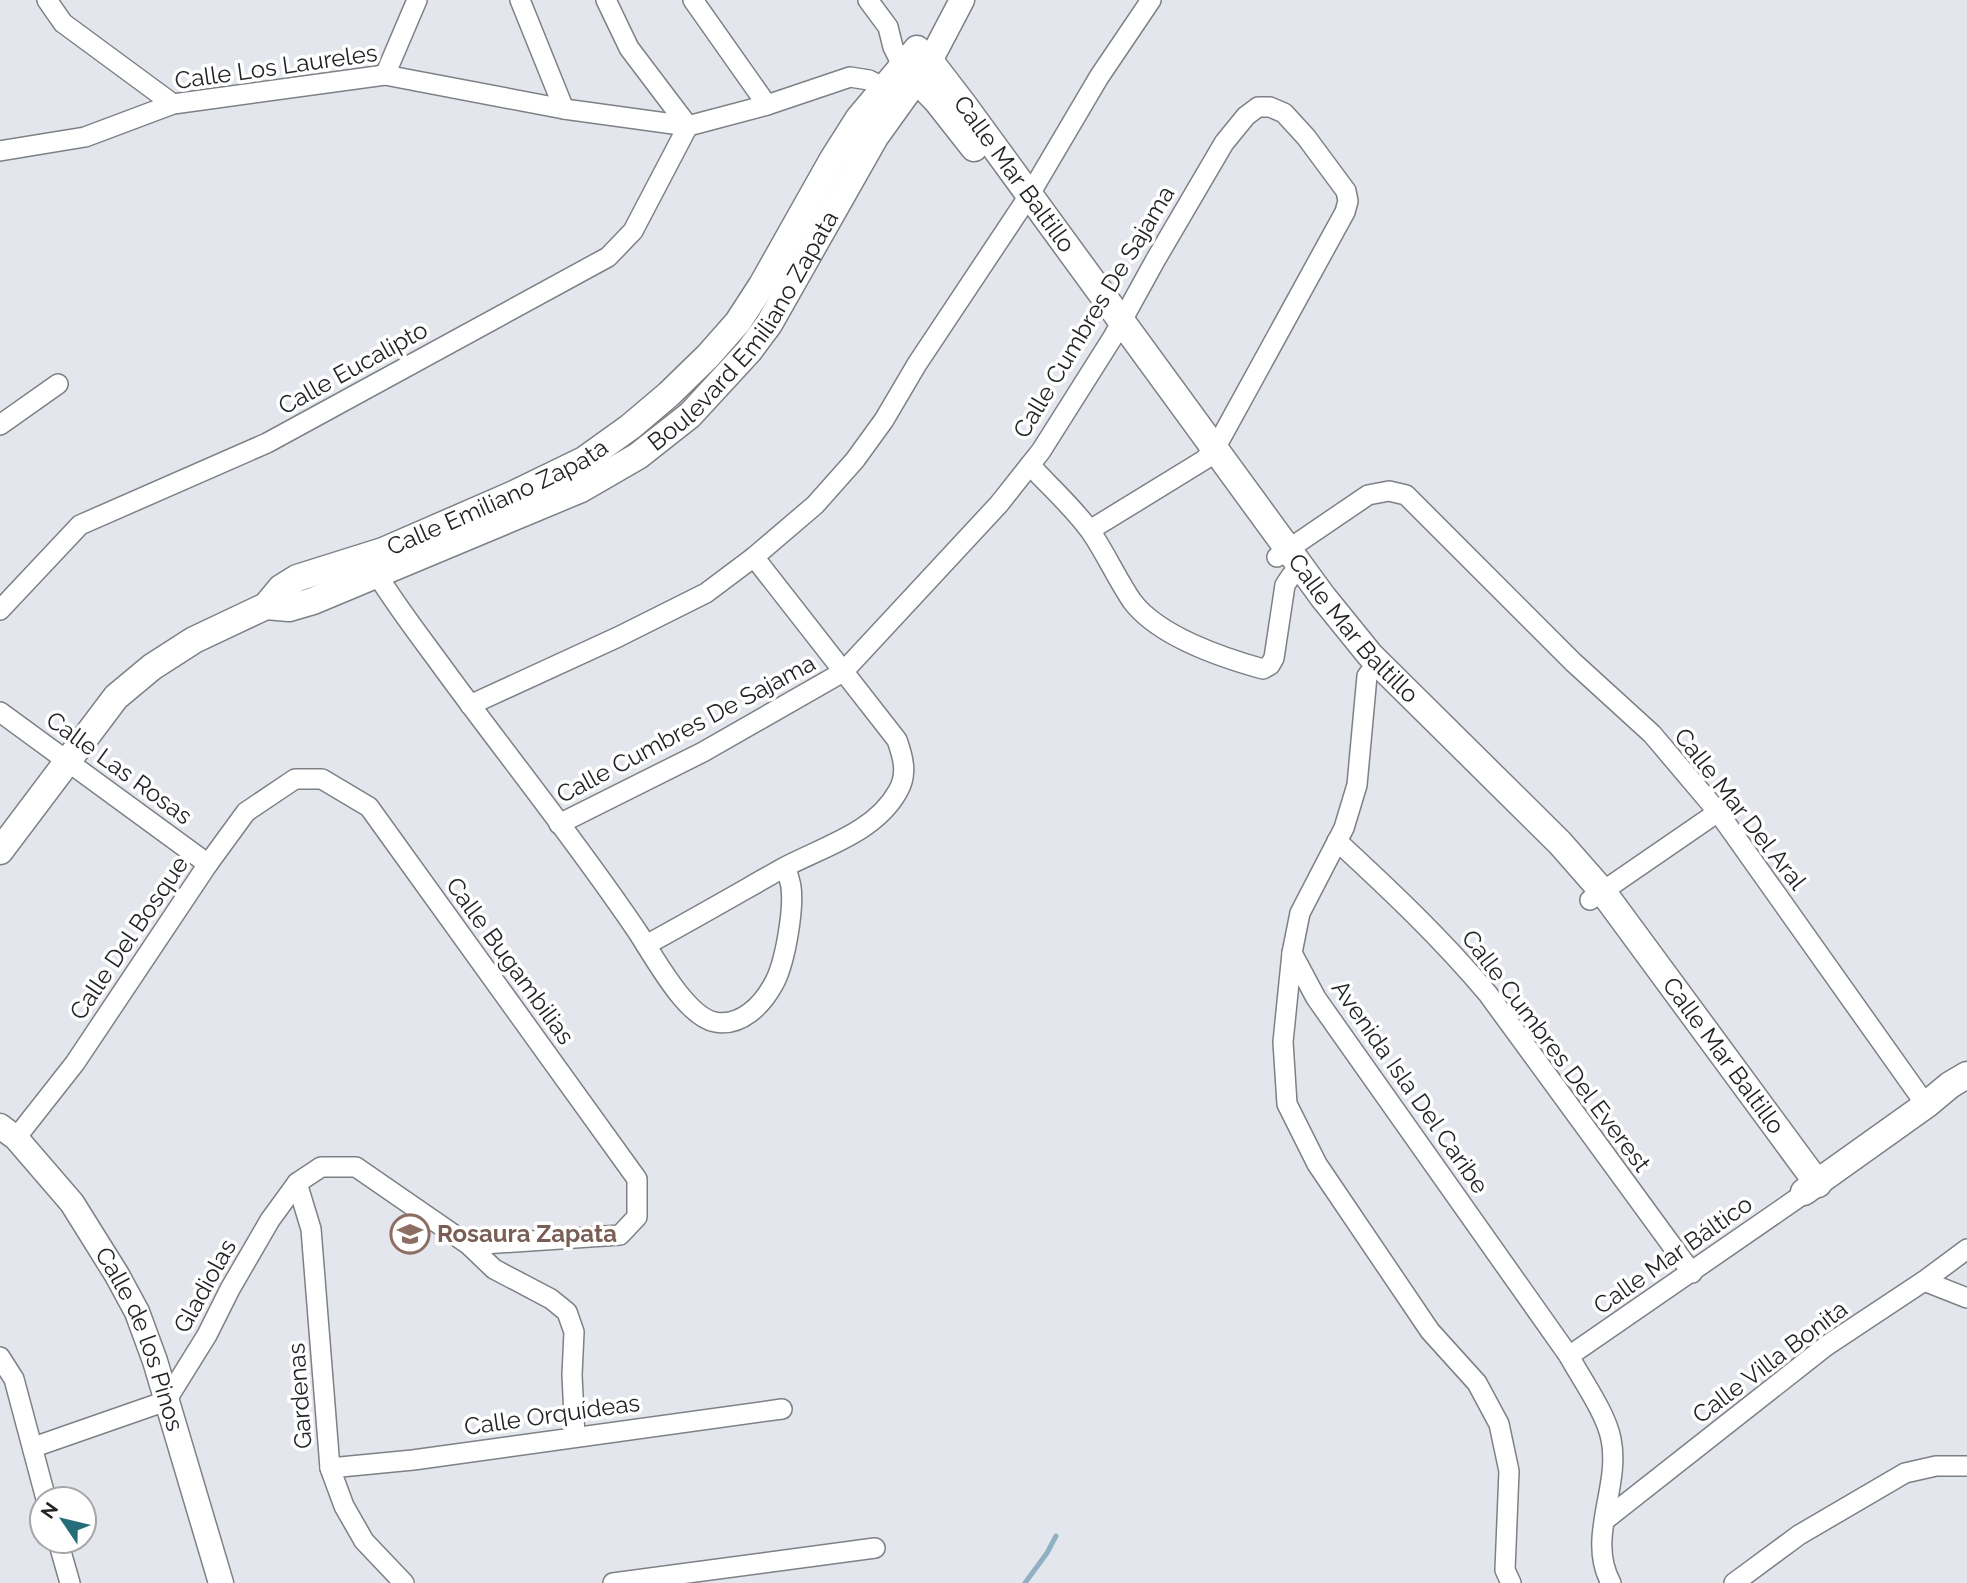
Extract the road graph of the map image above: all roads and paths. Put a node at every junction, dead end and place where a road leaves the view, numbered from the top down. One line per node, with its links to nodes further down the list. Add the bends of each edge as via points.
1 (47, 0): 11 (street, via 64,23)
2 (417, 0): 10 (street)
3 (520, 0): 13 (street)
4 (606, 0): 14 (street, via 629,48)
5 (693, 0): 12 (street)
6 (868, 0): 9 (street, via 888,27 905,37)
7 (962, 0): 9 (street, via 944,32)
8 (1151, 0): 16 (street)
9 (908, 73): 12 (street, via 850,77); 16 (main road, Calle Mar Baltillo); 25 (main road, Calle Emiliano Zapata, via 859,118 738,321 669,394 584,460 383,551)
10 (384, 75): 11 (street, Calle Los Laureles); 13 (street, Calle Los Laureles)
11 (173, 104): 15 (street, Calle Los Laureles, via 85,137)
12 (767, 105): 14 (street)
13 (564, 109): 14 (street, Calle Los Laureles)
14 (688, 126): 26 (street, Calle Eucalipto, via 633,232 608,257 267,443 80,525)
15 (0, 151)
16 (1025, 202): 17 (main road, Calle Mar Baltillo); 23 (street, via 855,460 815,505)
17 (1118, 328): 20 (main road, Calle Mar Baltillo); 20 (street, Calle Cumbres De Sajama, via 1224,143 1258,107 1284,113 1346,191 1348,201); 21 (street, Calle Cumbres De Sajama)
18 (58, 384): 19 (street)
19 (0, 425)
20 (1210, 454): 22 (street); 24 (main road, Calle Mar Baltillo)
21 (1030, 465): 22 (street); 28 (street, Calle Cumbres De Sajama)
22 (1090, 530): 24 (street, via 1133,602 1148,617 1225,658 1263,669 1274,658)
23 (754, 557): 28 (street); 29 (street, via 706,593)
24 (1289, 562): 27 (main road, Calle Mar Baltillo, via 1323,597); 33 (street, Calle Mar Del Aral, via 1368,495 1389,491 1406,495 1652,734)
25 (371, 565): 29 (street); 31 (main road, Calle Emiliano Zapata, via 297,578 266,606 194,640 117,697)
26 (0, 610)
27 (1372, 669): 35 (street, via 1357,785); 39 (main road, Calle Mar Baltillo, via 1560,842)
28 (844, 672): 34 (street, Calle Cumbres De Sajama); 38 (street, via 897,740 904,774 884,810 864,827)
29 (470, 705): 34 (street)
30 (0, 712): 31 (street, Calle Las Rosas)
31 (67, 760): 36 (main road, Calle Emiliano Zapata); 37 (street, Calle Las Rosas)
32 (295, 779): 37 (street, Calle Del Bosque, via 246,812); 47 (street, Calle Bugambilias, via 322,779 369,807 637,1179 637,1217 620,1235)
33 (1718, 812): 39 (street); 43 (street, Calle Mar Del Aral)
34 (559, 824): 40 (street)
35 (1337, 841): 41 (street, via 1300,913); 49 (street, Calle Cumbres Del Everest, via 1412,911 1488,994)
36 (0, 851)
37 (208, 864): 44 (street, Calle Del Bosque, via 75,1063)
38 (786, 867): 40 (street); 40 (street, via 792,888 788,938 778,977 765,1001 747,1015 731,1022 714,1022 700,1014 677,993)
39 (1597, 896): 46 (main road, Calle Mar Baltillo)
40 (646, 946)
41 (1292, 953): 52 (street, Avenida Isla Del Caribe, via 1316,998); 69 (street, via 1283,1042 1287,1104 1317,1164 1430,1331 1477,1383 1499,1424 1509,1471 1505,1570)
42 (1967, 1075): 43 (main road)
43 (1926, 1105): 46 (main road)
44 (8, 1132): 54 (street, Calle de los Pinos, via 72,1203 117,1275 137,1312)
45 (297, 1183): 47 (street, via 321,1167 356,1167); 54 (street, Gladiolas, via 270,1220); 59 (street, Gardenas, via 312,1229)
46 (1811, 1188): 49 (street, Calle Mar Báltico)
47 (470, 1245): 56 (street, via 494,1269 567,1312 574,1332)
48 (1967, 1249): 50 (street, Calle Villa Bonita)
49 (1692, 1273): 52 (street, Calle Mar Báltico)
50 (1924, 1282): 51 (street); 61 (street, Calle Villa Bonita, via 1826,1346)
51 (1967, 1298)
52 (1569, 1356): 61 (street, Avenida Isla Del Caribe, via 1611,1437)
53 (0, 1357): 57 (street, via 14,1379)
54 (166, 1401): 57 (street); 66 (street, Calle de los Pinos)
55 (782, 1409): 56 (street, Calle Orquídeas)
56 (575, 1437): 59 (street, Calle Orquídeas)
57 (34, 1447): 60 (street)
58 (1967, 1466): 64 (street, via 1905,1473 1799,1535)
59 (330, 1468): 67 (street, Gardenas, via 363,1541)
60 (43, 1485)
61 (1605, 1520): 70 (street, Avenida Isla Del Caribe, via 1600,1546)
62 (875, 1548): 68 (street)
63 (62, 1555): 65 (street)
64 (1738, 1582)
65 (70, 1583)
66 (222, 1583)
67 (404, 1583)
68 (613, 1583)
69 (1511, 1583)
70 (1611, 1583)

